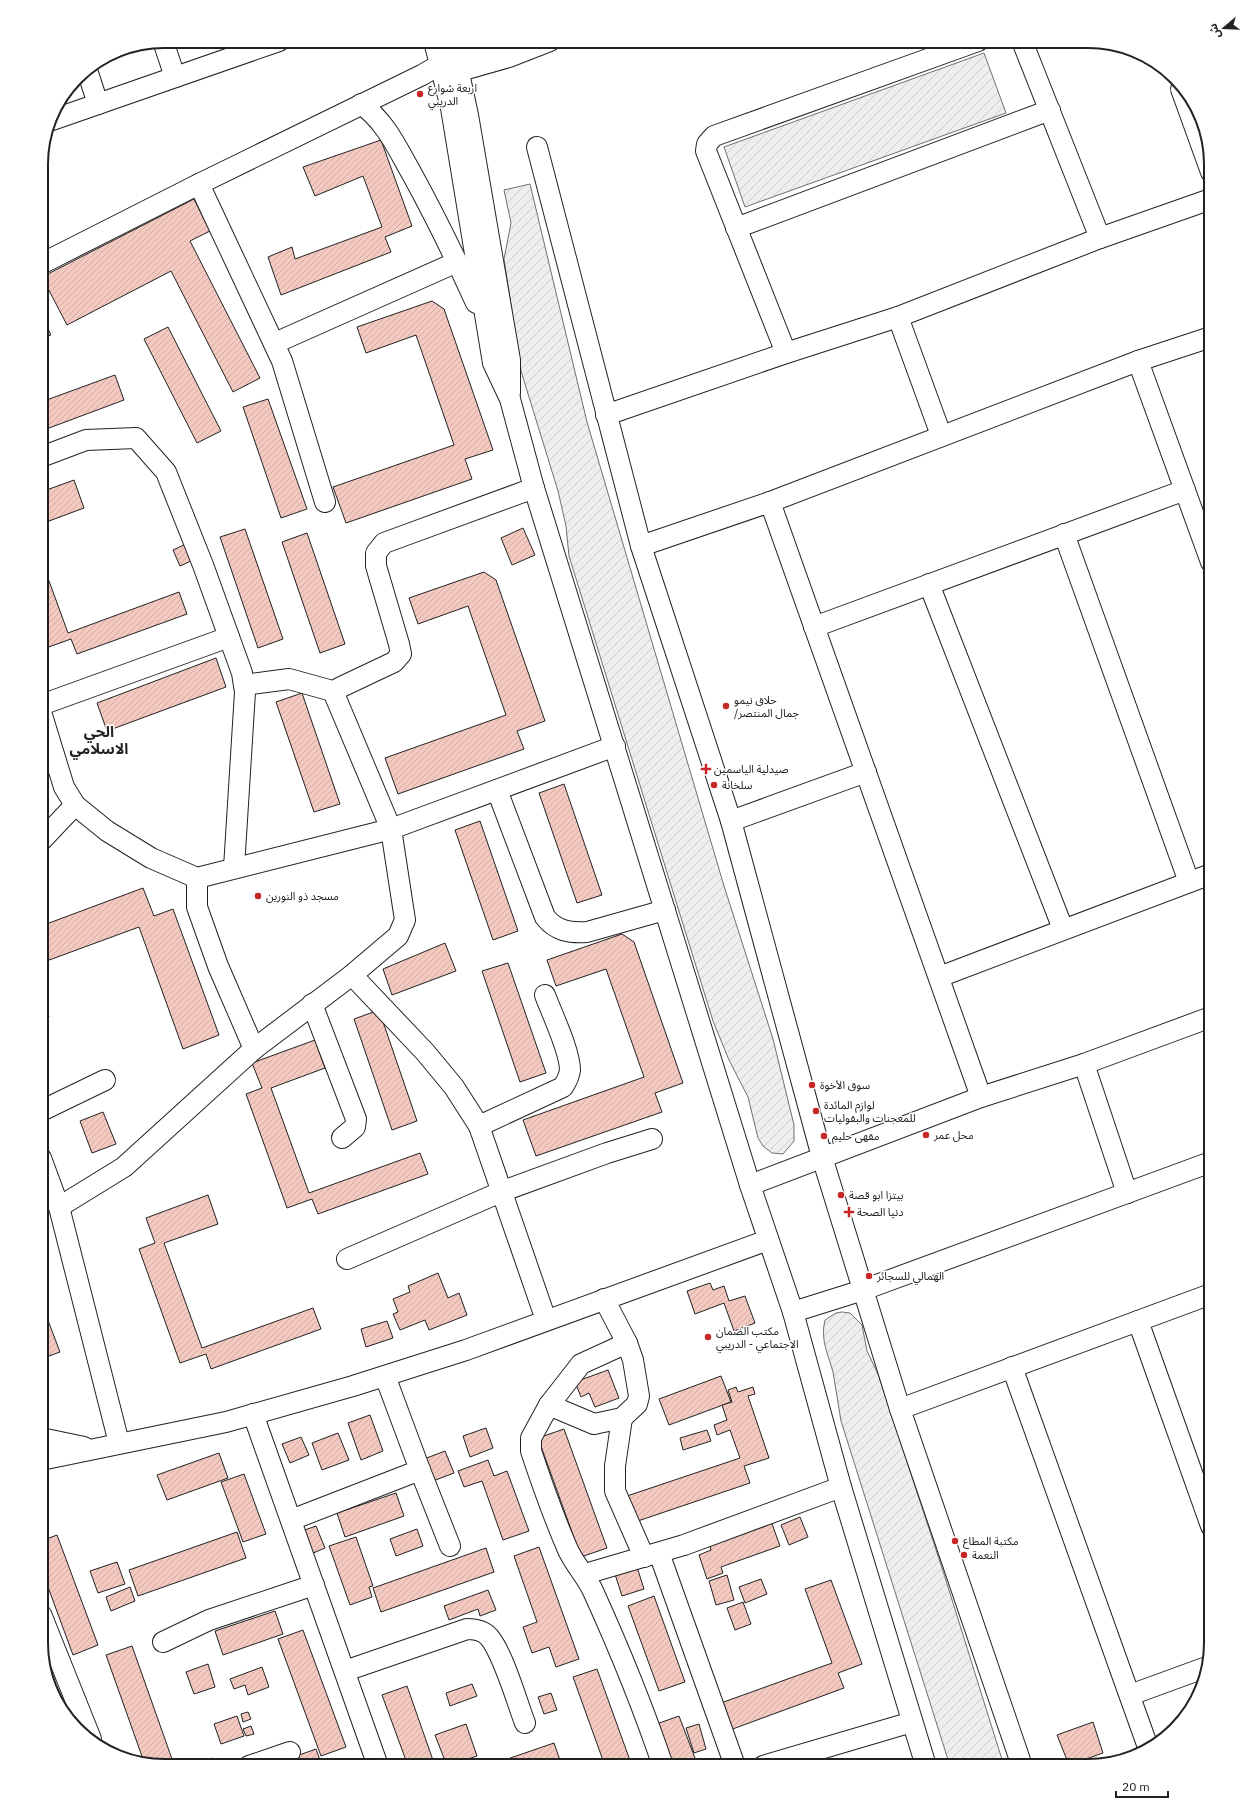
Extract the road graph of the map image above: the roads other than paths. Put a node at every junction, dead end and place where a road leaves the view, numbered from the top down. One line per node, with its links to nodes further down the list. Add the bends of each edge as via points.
1 (165, 48): 10 (street)
2 (249, 48): 10 (street)
3 (439, 48): 8 (street)
4 (487, 48): 8 (street)
5 (517, 48): 8 (street)
6 (959, 48): 18 (street, via 714,136 707,144 706,151)
7 (1025, 48): 13 (street)
8 (450, 62): 12 (street); 23 (street); 28 (street, via 468,114 510,360)
9 (89, 76): 11 (street)
10 (175, 77): 11 (street)
11 (98, 104): 14 (street)
12 (361, 104): 16 (street); 21 (street, via 373,112 385,126)
13 (1050, 110): 18 (street); 19 (street)
14 (57, 118)
15 (538, 146): 29 (street)
16 (199, 184): 20 (street); 25 (street)
17 (1204, 201): 19 (street)
18 (736, 228): 26 (street)
19 (1100, 238): 22 (street)
20 (48, 260)
21 (457, 262): 23 (street); 25 (street)
22 (898, 317): 26 (street); 30 (street)
23 (486, 324): 28 (street, via 493,363)
24 (1204, 339): 27 (street)
25 (275, 343): 34 (street)
26 (786, 353): 29 (street)
27 (1138, 361): 30 (street); 33 (street)
28 (510, 399): 32 (street)
29 (606, 415): 38 (street)
30 (941, 435): 35 (street)
31 (48, 454): 41 (street, via 86,440 136,438 166,472)
32 (534, 488): 43 (street, via 384,543 376,553 376,566 401,654 394,662 339,688); 46 (street)
33 (1185, 490): 36 (street); 37 (street)
34 (326, 502)
35 (770, 502): 38 (street); 40 (street)
36 (1064, 534): 39 (street); 56 (street)
37 (1204, 543)
38 (641, 546): 50 (street)
39 (929, 584): 40 (street); 58 (street)
40 (814, 627): 47 (street)
41 (229, 637): 42 (street); 44 (street)
42 (244, 685): 43 (street, via 289,679); 53 (street)
43 (336, 692): 51 (street, via 336,700)
44 (48, 702)
45 (48, 735): 49 (street, via 64,787)
46 (615, 746): 48 (street); 57 (street)
47 (866, 772): 50 (street); 60 (street)
48 (497, 790): 51 (street); 57 (street, via 545,917 552,926 573,933 587,932)
49 (75, 805): 52 (street); 55 (street, via 107,831 139,850)
50 (731, 821): 72 (street)
51 (391, 829): 53 (street); 59 (street, via 404,920 398,936)
52 (48, 834)
53 (234, 868): 55 (street)
54 (1204, 877): 56 (street)
55 (197, 878): 64 (street, via 197,907 218,966)
56 (1189, 882): 58 (street)
57 (665, 910): 75 (street)
58 (1063, 929): 60 (street)
59 (352, 975): 62 (street); 69 (street, via 425,1052 454,1087)
60 (939, 977): 67 (street)
61 (545, 995): 69 (street, via 567,1054 570,1069 568,1079 563,1087)
62 (312, 1004): 64 (street); 70 (street, via 356,1119 355,1127)
63 (1204, 1020): 65 (street)
64 (254, 1049): 78 (street, via 124,1167)
65 (1084, 1064): 67 (street); 77 (street)
66 (105, 1080): 68 (street)
67 (981, 1097): 72 (street)
68 (48, 1108)
69 (479, 1126): 76 (street)
70 (342, 1138)
71 (652, 1139): 76 (street)
72 (822, 1156): 75 (street); 81 (street)
73 (1204, 1165): 77 (street)
74 (48, 1178): 78 (street)
75 (750, 1186): 79 (street)
76 (502, 1191): 80 (street); 85 (street)
77 (1127, 1193): 81 (street)
78 (58, 1207): 95 (street)
79 (768, 1240): 83 (street); 84 (street)
80 (347, 1259)
81 (863, 1290): 84 (street); 91 (street)
82 (1204, 1297): 86 (street)
83 (604, 1299): 85 (street); 87 (street)
84 (793, 1312): 99 (street)
85 (546, 1320): 89 (street)
86 (1138, 1321): 88 (street); 100 (street)
87 (627, 1343): 90 (street, via 581,1364); 93 (street, via 640,1396 637,1404)
88 (1012, 1368): 91 (street); 110 (street)
89 (385, 1376): 92 (street); 98 (street)
90 (549, 1405): 93 (street, via 594,1424); 104 (street, via 531,1438 531,1450 568,1550)
91 (900, 1409): 122 (street)
92 (253, 1414): 95 (street, via 226,1422); 101 (street)
93 (622, 1418): 103 (street, via 615,1466 615,1491)
94 (48, 1440): 96 (street)
95 (119, 1443): 96 (street)
96 (91, 1449): 97 (street)
97 (48, 1458)
98 (420, 1470): 101 (street); 102 (street)
99 (841, 1487): 103 (street); 111 (street)
100 (1204, 1506)
101 (291, 1520): 105 (street)
102 (450, 1546)
103 (651, 1555): 104 (street); 119 (street)
104 (584, 1574): 118 (street, via 634,1686)
105 (314, 1585): 107 (street, via 209,1620); 109 (street)
106 (48, 1631): 113 (street)
107 (163, 1642)
108 (1201, 1669): 110 (street)
109 (345, 1671): 112 (street, via 467,1629 476,1629 489,1636 497,1649); 117 (street)
110 (1130, 1695): 114 (street)
111 (912, 1722): 120 (street); 121 (street)
112 (525, 1723)
113 (89, 1731)
114 (1147, 1743)
115 (290, 1752): 116 (street)
116 (270, 1759)
117 (376, 1759)
118 (660, 1759)
119 (732, 1759)
120 (787, 1759)
121 (924, 1759)
122 (1020, 1759)

